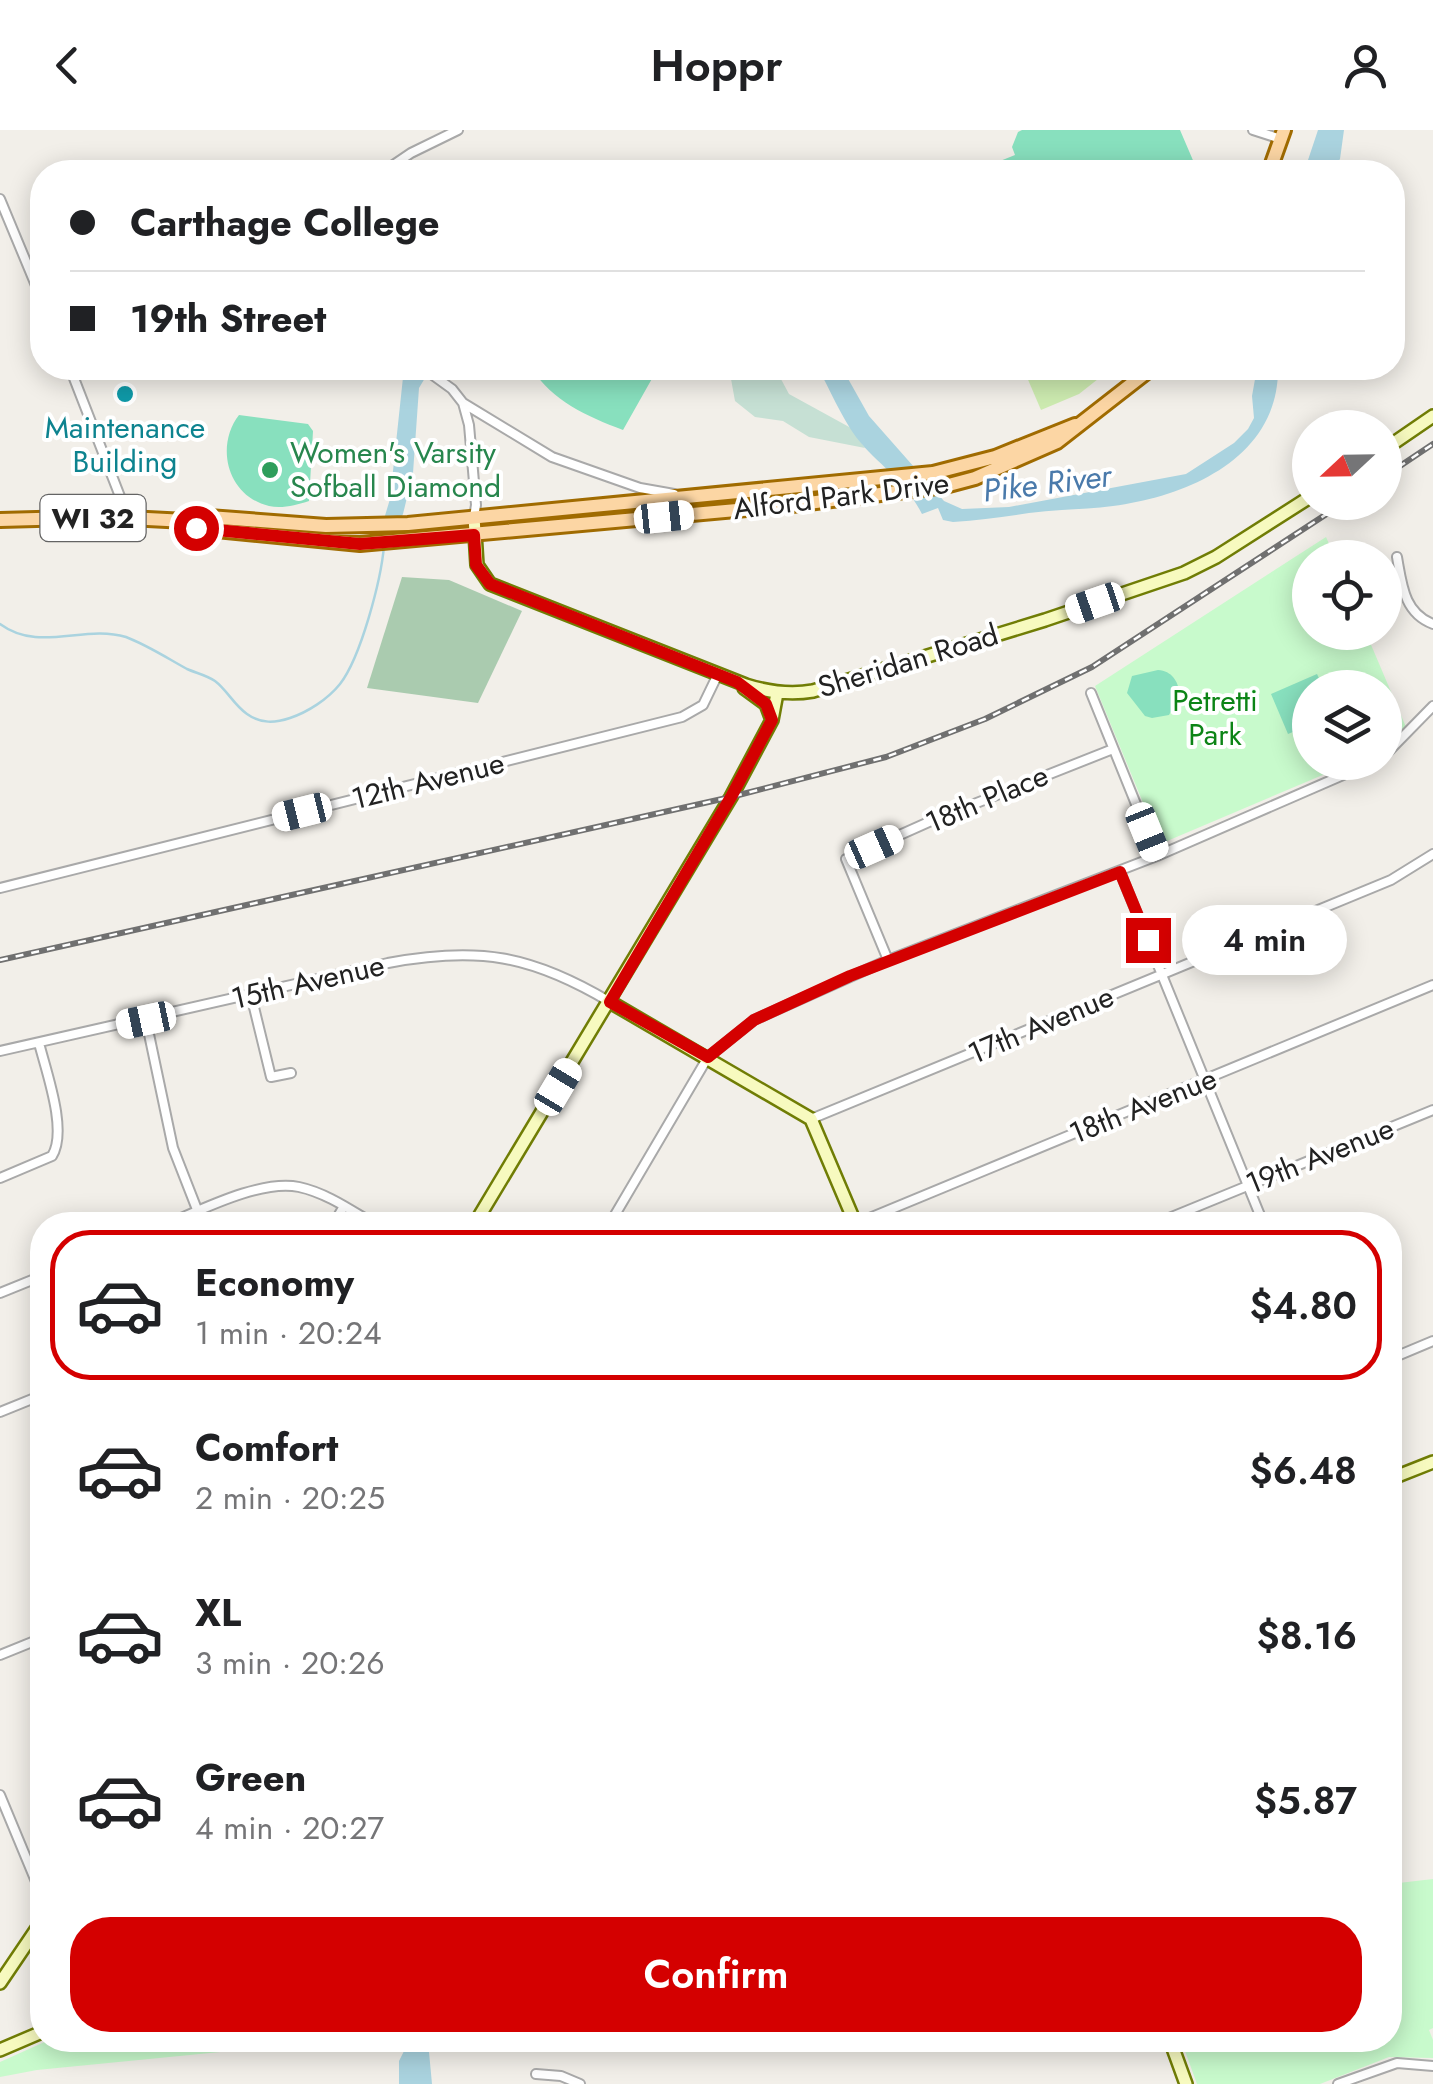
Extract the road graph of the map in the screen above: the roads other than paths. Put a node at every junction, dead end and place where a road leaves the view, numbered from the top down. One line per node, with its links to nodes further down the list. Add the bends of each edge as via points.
1 (458, 130): 4 (street)
2 (1253, 130): 3 (street)
3 (1283, 135): 5 (main road)
4 (399, 160)
5 (1274, 160)
6 (0, 199): 7 (street)
7 (30, 271)
8 (75, 380): 18 (street)
9 (438, 380): 11 (street)
10 (1138, 380): 13 (main road, Alford Park Drive / WI 32)
11 (463, 403): 15 (street, via 552,457 640,488); 17 (street)
12 (1433, 416): 14 (street)
13 (1074, 426): 15 (main road, Alford Park Drive / WI 32, via 932,473); 21 (main road, Alford Park Drive / WI 32, via 1028,456 945,486)
14 (1402, 437)
15 (698, 498): 17 (main road, Alford Park Drive / WI 32)
16 (1292, 508): 26 (street, Sheridan Road, via 1184,573 822,688)
17 (474, 517): 20 (main road, WI 32, via 365,526); 21 (street, Sheridan Road)
18 (129, 518): 19 (main road, WI 32); 20 (main road, WI 32)
19 (0, 520)
20 (186, 520): 21 (main road, WI 32, via 196,528 360,544)
21 (474, 535): 24 (street, Sheridan Road, via 476,565 490,584)
22 (1402, 576): 23 (street, via 1408,604)
23 (1433, 624)
24 (718, 674): 25 (street, Sheridan Road); 36 (street, 12th Avenue, via 703,705 682,717)
25 (737, 682): 26 (street, Sheridan Road); 29 (street, via 766,704)
26 (777, 693): 29 (street)
27 (1090, 693): 31 (street)
28 (1433, 706): 30 (street)
29 (772, 720): 41 (street)
30 (1402, 738)
31 (1112, 749): 34 (street); 37 (street, 18th Place, via 846,859)
32 (1332, 780): 34 (street)
33 (1433, 854): 38 (street, 17th Avenue, via 1391,880)
34 (1157, 856): 35 (street)
35 (1120, 872): 37 (street); 38 (street)
36 (0, 888)
37 (888, 960): 45 (street, via 754,1020)
38 (1163, 973): 47 (street); 49 (street, 17th Avenue)
39 (1433, 985): 47 (street, 18th Avenue)
40 (251, 995): 41 (street, 15th Avenue, via 426,956 470,954 545,967); 42 (street, 15th Avenue); 46 (street, via 271,1076)
41 (610, 1002): 45 (street); 56 (street)
42 (146, 1020): 43 (street, 15th Avenue); 53 (street, via 174,1148)
43 (39, 1043): 44 (street, 15th Avenue); 50 (street, via 58,1126 56,1150)
44 (0, 1052)
45 (708, 1057): 49 (street); 57 (street)
46 (292, 1073)
47 (1206, 1081): 51 (street); 59 (street, 18th Avenue)
48 (1433, 1110): 51 (street, 19th Avenue)
49 (811, 1119): 58 (street)
50 (0, 1178)
51 (1248, 1185): 60 (street, 19th Avenue); 61 (street)
52 (344, 1206): 53 (street, via 281,1185); 54 (street); 55 (street)
53 (198, 1212)
54 (341, 1212)
55 (354, 1212)
56 (482, 1212)
57 (617, 1212)
58 (849, 1212)
59 (884, 1212)
60 (1183, 1212)
61 (1259, 1212)
62 (30, 1281): 63 (street)
63 (0, 1293)
64 (1433, 1341): 65 (street)
65 (1402, 1354)
66 (30, 1400): 67 (street)
67 (0, 1412)
68 (1433, 1462): 69 (street)
69 (1402, 1474)
70 (30, 1643): 71 (street)
71 (0, 1656)
72 (0, 1794): 73 (street)
73 (30, 1867)
74 (30, 1939): 75 (street)
75 (0, 1983)
76 (30, 2037): 77 (street)
77 (0, 2047)
78 (1174, 2052): 82 (street)
79 (1433, 2066): 83 (street, via 1397,2062)
80 (536, 2074): 81 (street)
81 (580, 2084)
82 (1186, 2084)
83 (1338, 2084)

